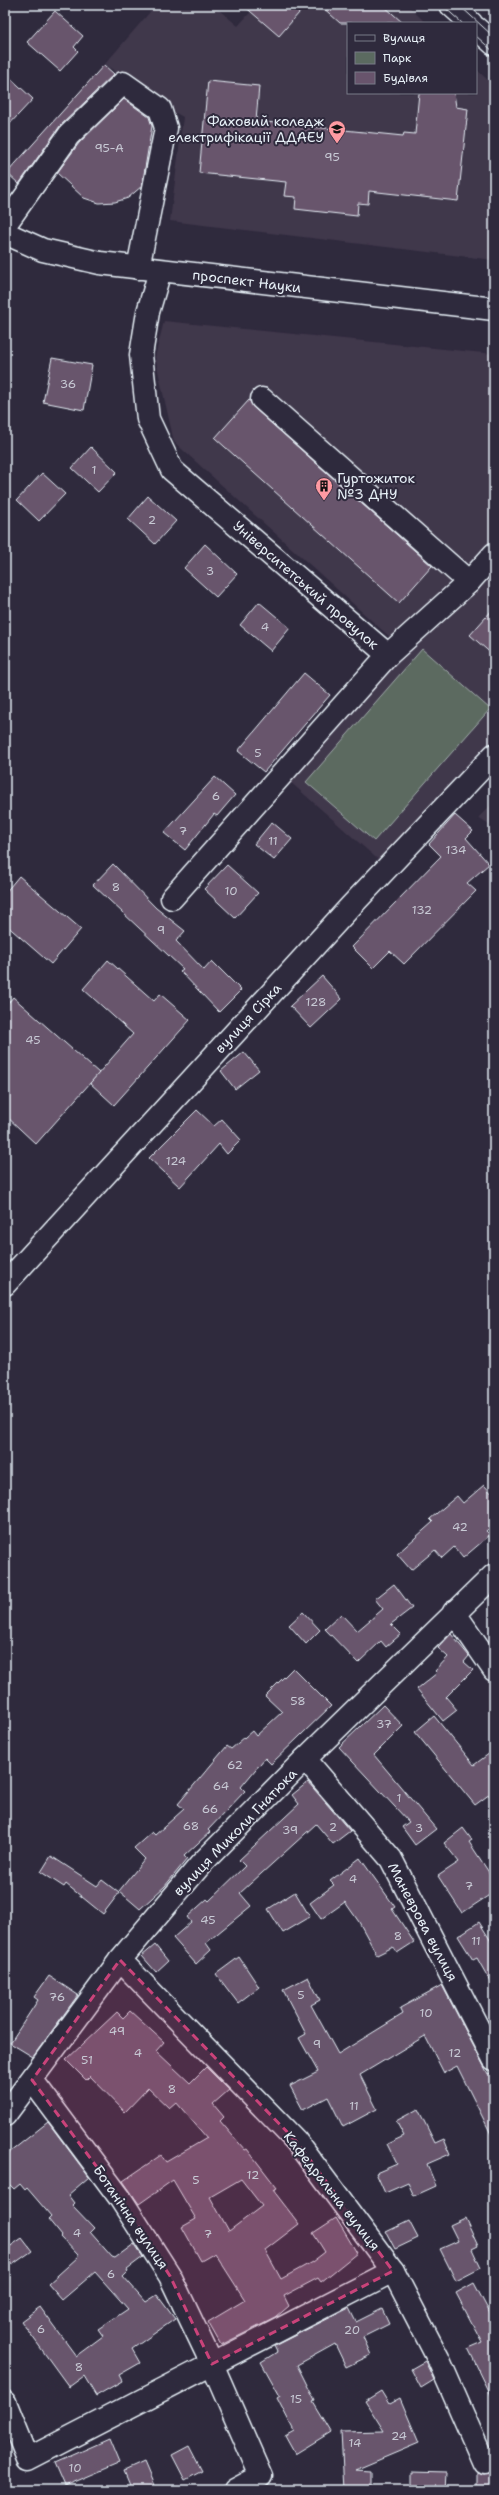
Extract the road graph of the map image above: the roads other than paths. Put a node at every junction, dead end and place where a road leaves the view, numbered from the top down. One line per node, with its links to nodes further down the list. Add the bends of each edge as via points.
1 (451, 5): 2 (street)
2 (470, 22)
3 (477, 29): 4 (street)
4 (494, 44)
5 (5, 225): 7 (street, via 68,134 123,83 160,109 166,128)
6 (5, 233): 7 (street, проспект Науки, via 27,244 60,255)
7 (138, 268): 8 (street, проспект Науки)
8 (160, 271): 9 (street, проспект Науки); 13 (street, Університетський провулок, via 148,312 141,354 148,419 172,470)
9 (494, 308)
10 (262, 399): 12 (street)
11 (494, 554): 12 (street)
12 (469, 582): 13 (street)
13 (388, 655): 15 (street, Університетський провулок)
14 (494, 755): 16 (street, вулиця Сірка, via 351,906)
15 (172, 898)
16 (5, 1284)
17 (494, 1575): 18 (street, вулиця Миколи Гнатюка)
18 (454, 1612): 19 (street); 20 (street, вулиця Миколи Гнатюка)
19 (494, 1670)
20 (304, 1759): 21 (street, вулиця Миколи Гнатюка, via 201,1864); 22 (street, Маневрова вулиця, via 391,1859)
21 (120, 1960): 23 (street, вулиця Миколи Гнатюка); 25 (street, Кафедральна вулиця, via 296,2141)
22 (494, 2059)
23 (32, 2080): 24 (street, вулиця Миколи Гнатюка); 26 (street, Ботанічна вулиця, via 120,2198 166,2269)
24 (5, 2115)
25 (392, 2271): 26 (street); 28 (street, Кафедральна вулиця, via 438,2358)
26 (212, 2364): 27 (street, via 28,2459); 29 (street, Ботанічна вулиця, via 261,2476)
27 (5, 2402)
28 (484, 2463)
29 (235, 2490)

